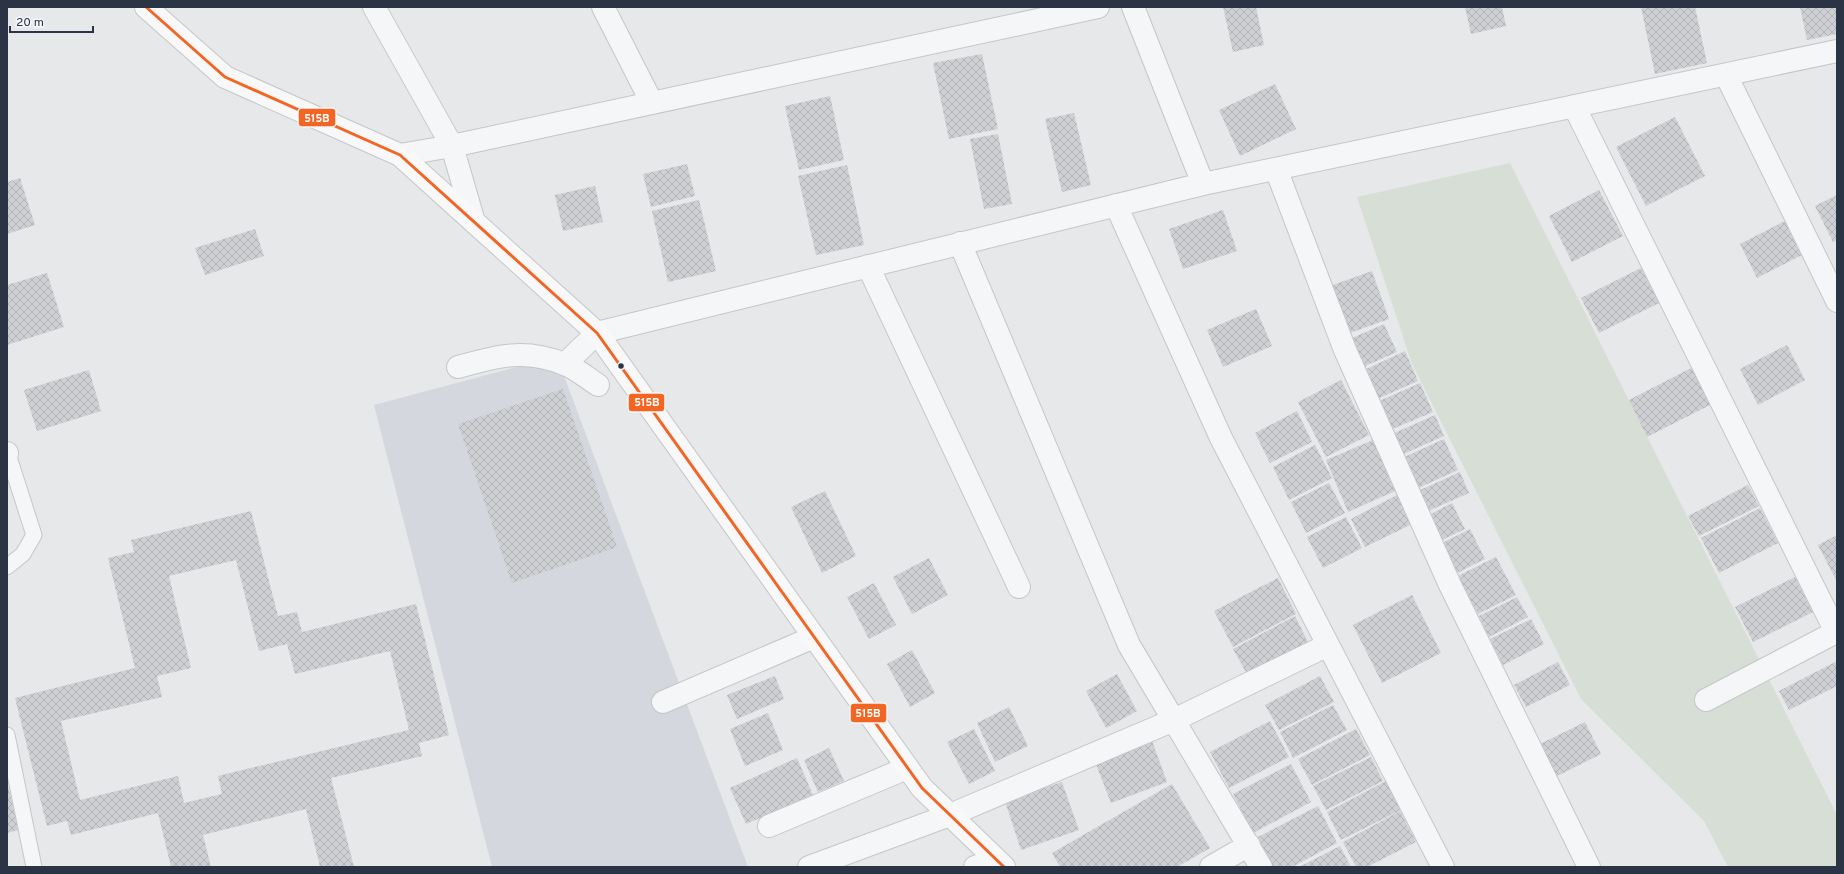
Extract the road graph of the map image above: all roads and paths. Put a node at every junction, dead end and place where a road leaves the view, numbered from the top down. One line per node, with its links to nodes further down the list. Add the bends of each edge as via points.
1 (146, 7): 11 (main road, via 225,78)
2 (374, 7): 10 (street)
3 (603, 7): 8 (street)
4 (1098, 7): 8 (street)
5 (1133, 7): 13 (street)
6 (1837, 51): 7 (street)
7 (1726, 75): 9 (street); 18 (street)
8 (652, 103): 10 (street)
9 (1574, 106): 12 (street); 26 (street)
10 (452, 146): 11 (street); 15 (street)
11 (400, 155): 15 (main road)
12 (1276, 168): 13 (street); 44 (street, via 1345,350 1447,578)
13 (1203, 184): 14 (street)
14 (1116, 205): 16 (street); 28 (street, via 1221,438)
15 (474, 222): 19 (main road)
16 (960, 243): 17 (street); 31 (street, via 1128,645)
17 (868, 266): 19 (street); 25 (street)
18 (1837, 301)
19 (597, 333): 20 (street); 27 (main road)
20 (565, 364): 21 (street, via 535,355 500,355); 22 (street)
21 (458, 366)
22 (598, 385)
23 (7, 454): 24 (lane, via 34,535 23,554)
24 (7, 567)
25 (1019, 587)
26 (1837, 633): 29 (street)
27 (814, 637): 30 (street); 33 (main road)
28 (1328, 645): 31 (street); 43 (street)
29 (1706, 700)
30 (663, 702)
31 (1174, 720): 34 (street); 36 (street)
32 (7, 735): 38 (lane)
33 (908, 768): 34 (main road, via 922,788); 35 (street)
34 (950, 815): 37 (main road); 39 (street)
35 (769, 826)
36 (1249, 845): 41 (street); 42 (street)
37 (1000, 864): 40 (street)
38 (34, 867)
39 (809, 867)
40 (975, 867)
41 (1211, 867)
42 (1261, 867)
43 (1443, 867)
44 (1589, 867)

